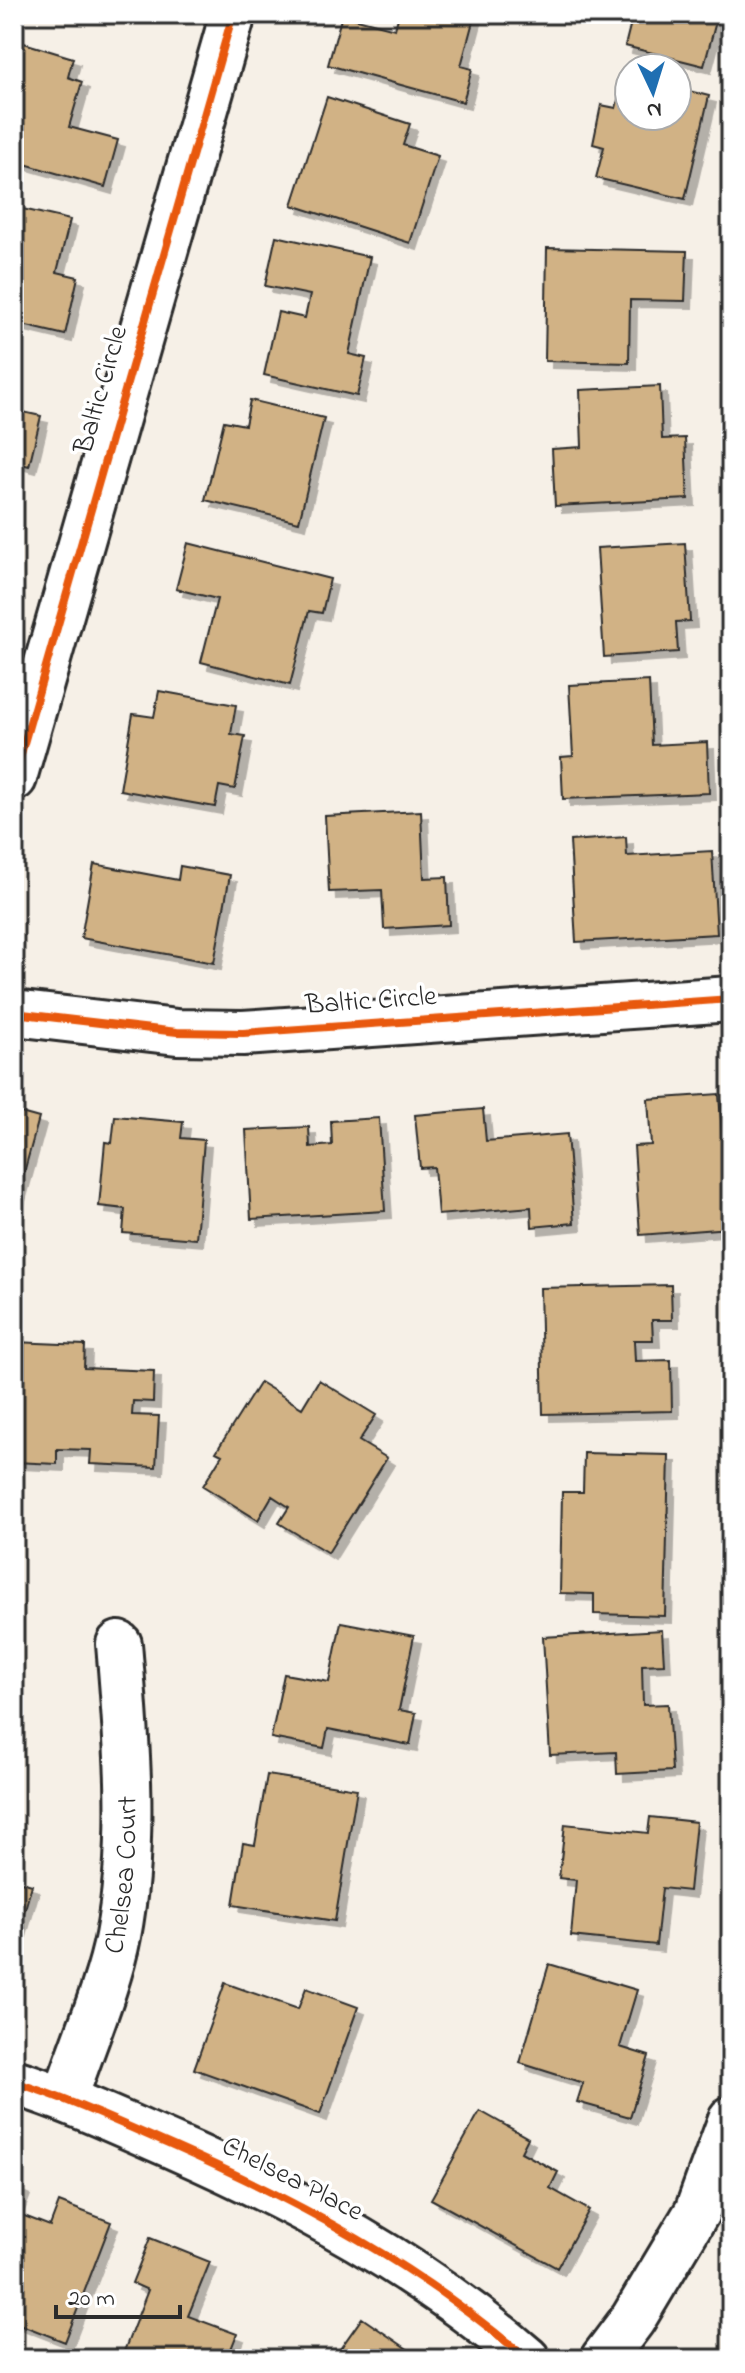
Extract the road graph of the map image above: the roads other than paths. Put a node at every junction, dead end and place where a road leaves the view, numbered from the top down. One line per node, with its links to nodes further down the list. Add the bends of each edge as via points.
1 (233, 14): 2 (street, Baltic Circle)
2 (14, 778)
3 (731, 999): 4 (street, Baltic Circle, via 243,1033 177,1032)
4 (14, 1013)
5 (119, 1644): 7 (street, Chelsea Court, via 127,1845 118,1937)
6 (14, 2082): 7 (street, Chelsea Place)
7 (65, 2098): 9 (street, Chelsea Place, via 257,2183 381,2250)
8 (731, 2119): 10 (street, via 697,2212)
9 (527, 2359)
10 (603, 2359)

